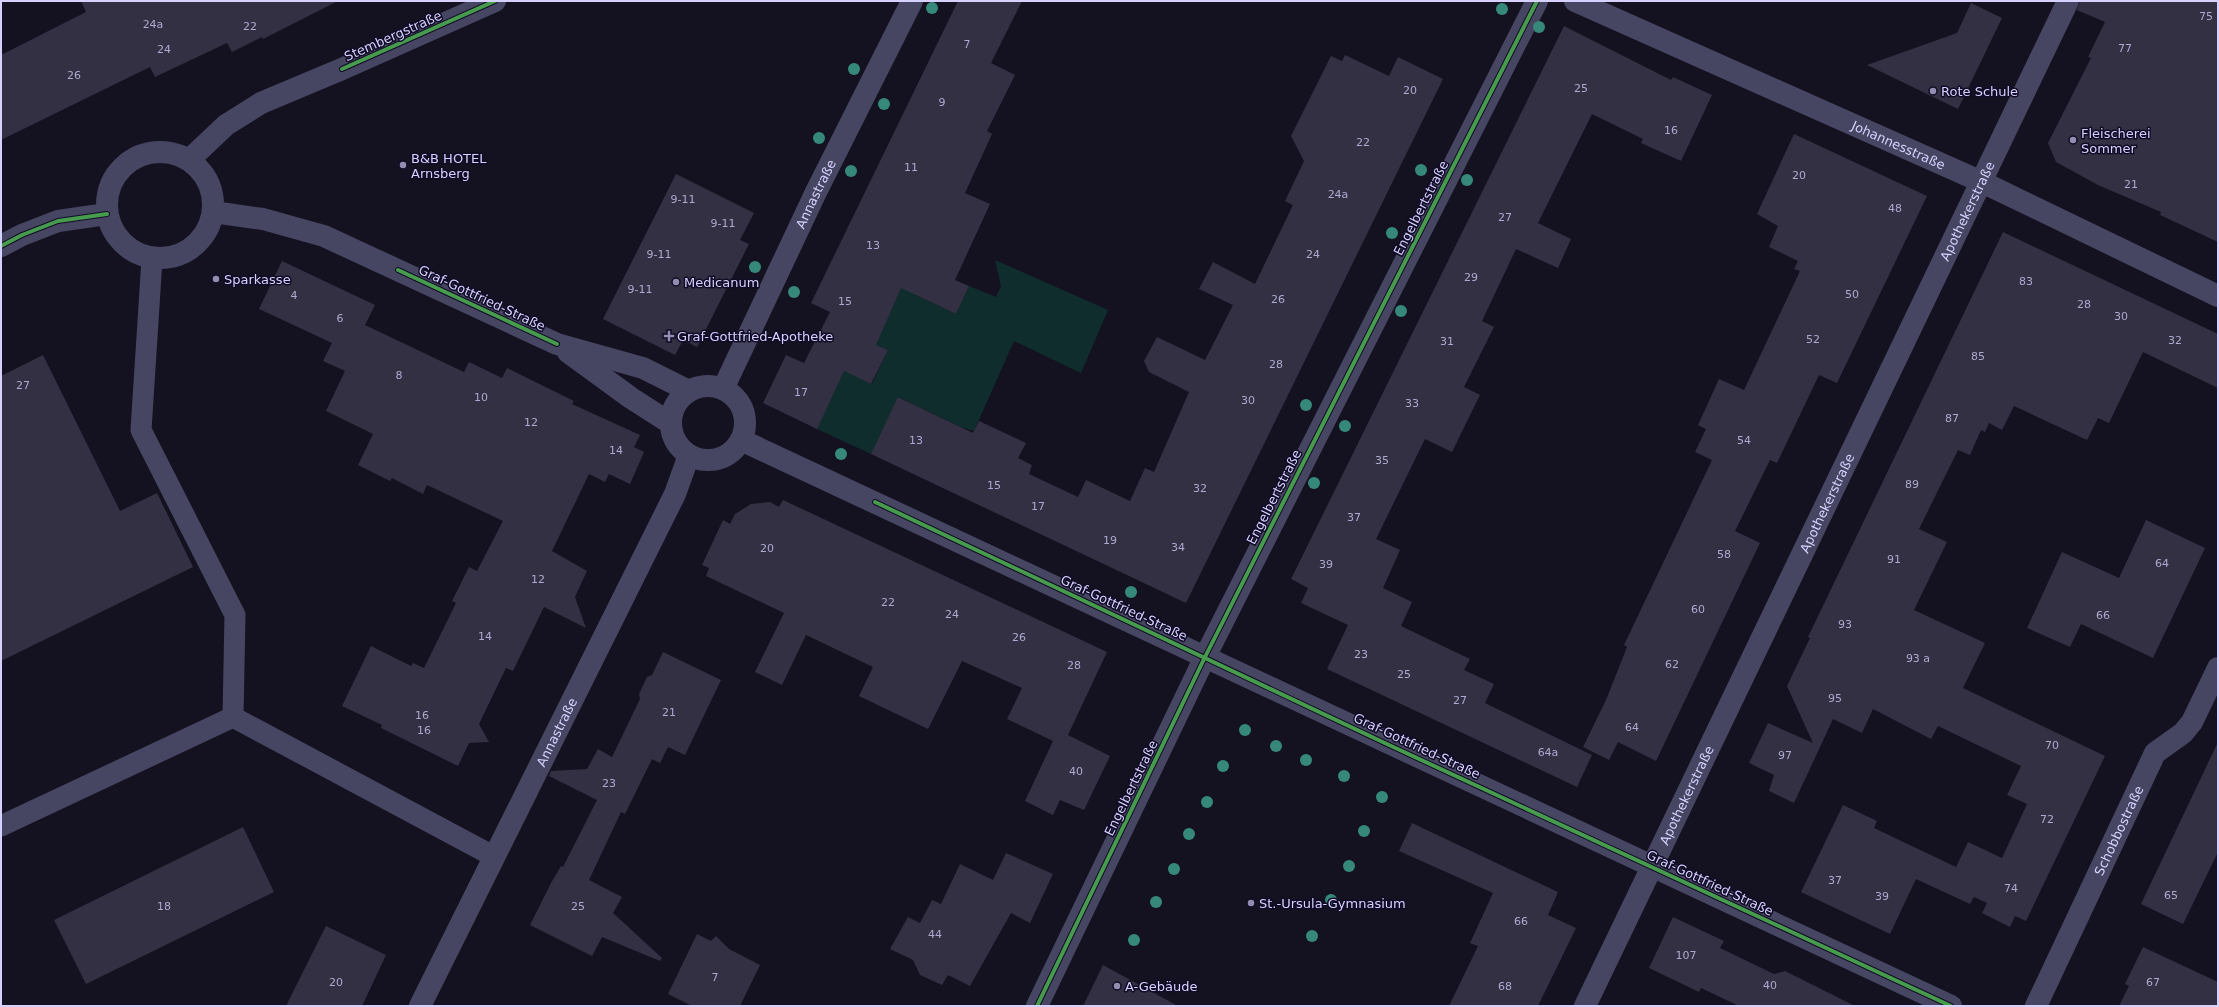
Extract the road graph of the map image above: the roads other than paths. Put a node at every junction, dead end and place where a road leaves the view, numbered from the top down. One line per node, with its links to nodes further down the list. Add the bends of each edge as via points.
1 (495, 1): 6 (street, Stembergstraße, via 261,103 226,125)
2 (912, 1): 14 (street, Annastraße, via 816,192)
3 (1537, 1): 19 (street, Engelbertstraße)
4 (1575, 1): 7 (street, Johannesstraße)
5 (2068, 1): 7 (street, Apothekerstraße)
6 (189, 160): 8 (street, via 208,180); 9 (street, via 168,152 151,152 125,164 115,174 109,187)
7 (1982, 182): 12 (street, Johannesstraße); 24 (street, Apothekerstraße)
8 (213, 212): 11 (street, via 206,233 190,250 170,258); 13 (street, Graf-Gottfried-Straße, via 263,219 324,236)
9 (107, 214): 10 (street, via 58,221); 11 (street, via 114,234 124,246)
10 (1, 246)
11 (152, 259): 21 (lane, via 142,430 235,615)
12 (2218, 296)
13 (557, 344): 15 (street, Graf-Gottfried-Straße, via 643,368); 16 (street, Graf-Gottfried-Straße)
14 (723, 389): 15 (street, via 705,386); 17 (street, via 733,396 745,416 745,429)
15 (689, 391): 16 (street, via 675,404)
16 (670, 423): 18 (street, via 675,442)
17 (741, 440): 18 (street, via 732,452 718,459 703,461); 19 (street, Graf-Gottfried-Straße)
18 (689, 455): 23 (street, Annastraße, via 674,494)
19 (1205, 657): 24 (street, Graf-Gottfried-Straße); 26 (street, Engelbertstraße)
20 (2218, 668): 29 (street, Schobbostraße, via 2184,733 2155,753)
21 (233, 717): 22 (lane); 23 (lane)
22 (1, 826)
23 (493, 856): 25 (street, Annastraße)
24 (1651, 867): 27 (street, Apothekerstraße); 28 (street, Graf-Gottfried-Straße)
25 (420, 1006)
26 (1037, 1006)
27 (1585, 1006)
28 (1951, 1006)
29 (2036, 1006)

